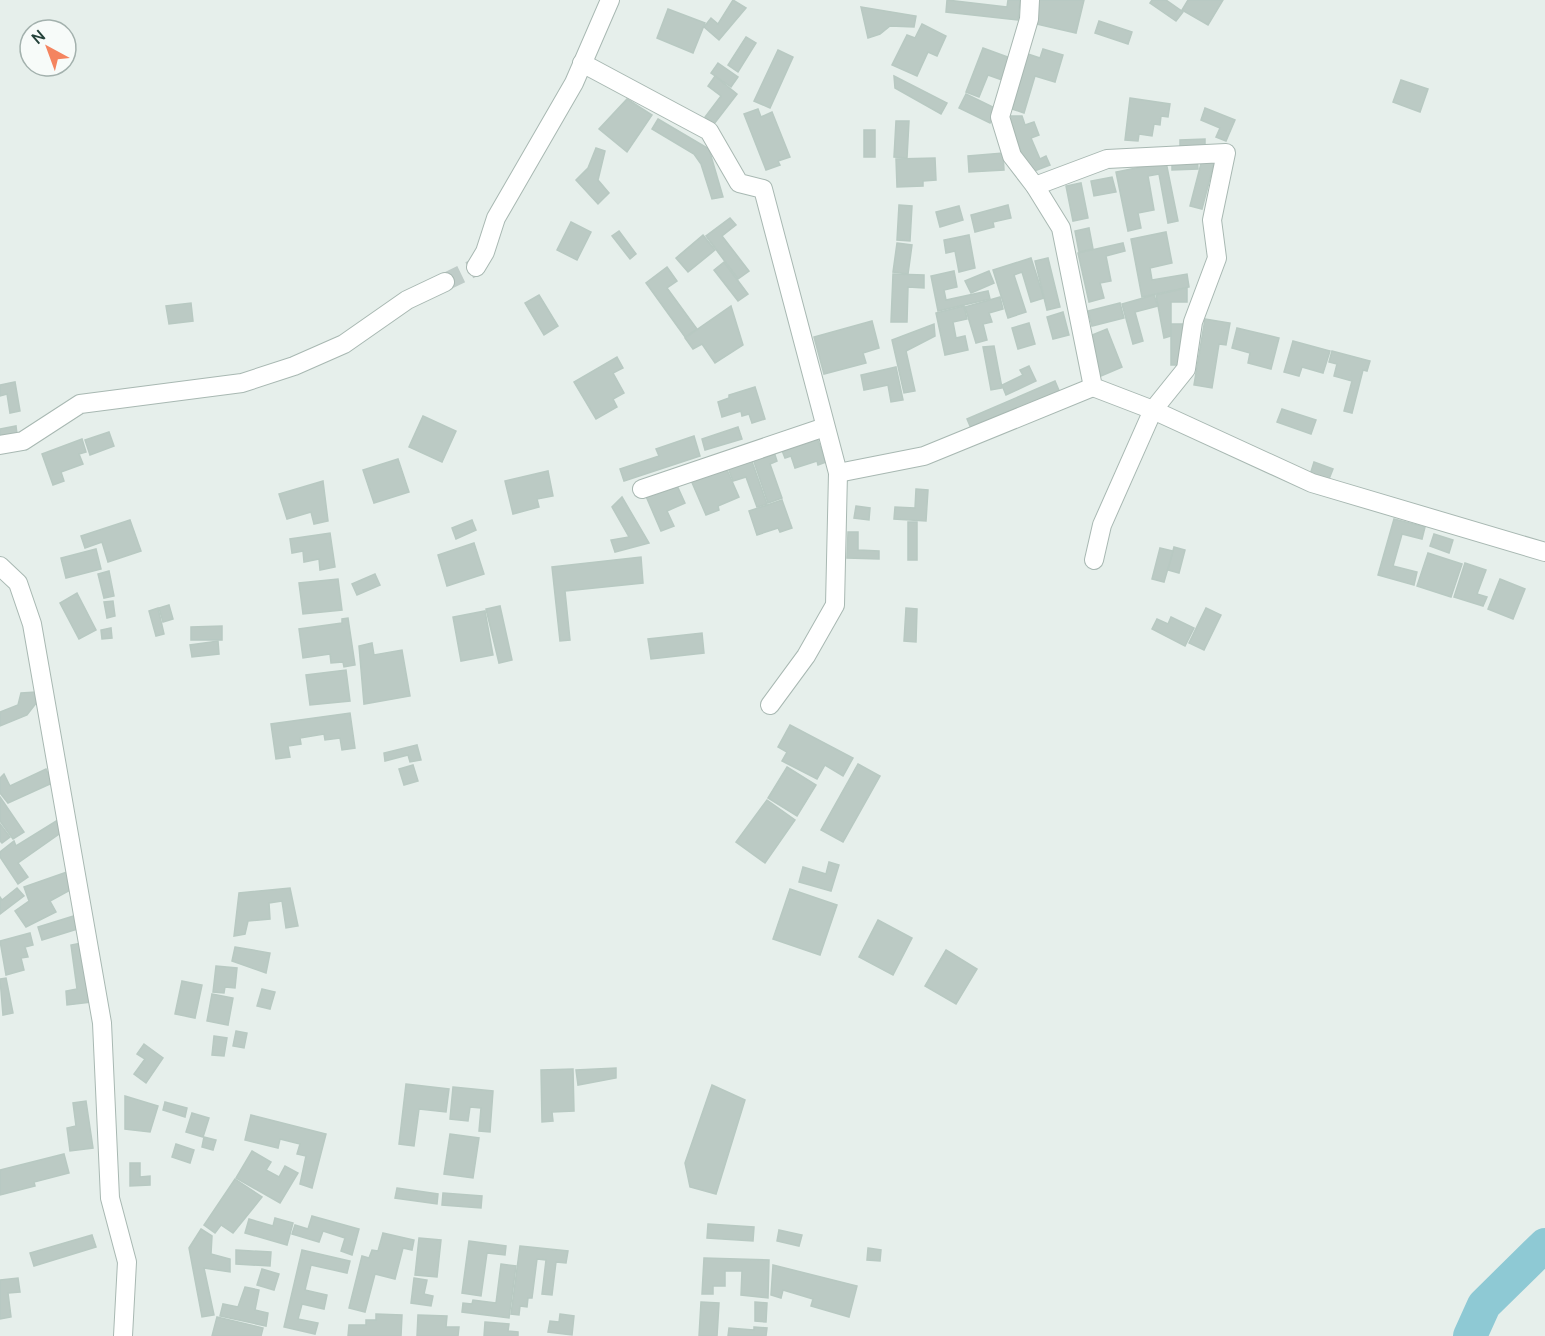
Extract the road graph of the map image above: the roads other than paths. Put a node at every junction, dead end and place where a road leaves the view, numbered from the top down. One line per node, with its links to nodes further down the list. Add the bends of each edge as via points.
1 (610, 0): 3 (street)
2 (1030, 0): 4 (street, via 1029,19 1000,117 1012,156)
3 (582, 63): 5 (street, via 496,218); 9 (street, via 709,131 739,183 763,189)
4 (1035, 186): 7 (street, via 1061,228); 8 (street, via 1107,159 1226,153 1212,220 1217,258 1192,322 1186,369)
5 (476, 267)
6 (445, 282): 10 (street, via 407,300 344,344 294,366 242,383 80,404 22,441)
7 (1093, 387): 8 (street); 11 (street, via 924,456)
8 (1153, 410): 13 (street, via 1311,483); 14 (street, via 1102,525)
9 (825, 427): 11 (street); 12 (street)
10 (0, 445)
11 (838, 473): 16 (street, via 835,605 806,656)
12 (642, 489)
13 (1545, 552)
14 (1094, 560)
15 (0, 566): 17 (street, via 18,583 32,624 102,1023 110,1198 127,1262)
16 (770, 705)
17 (123, 1336)

